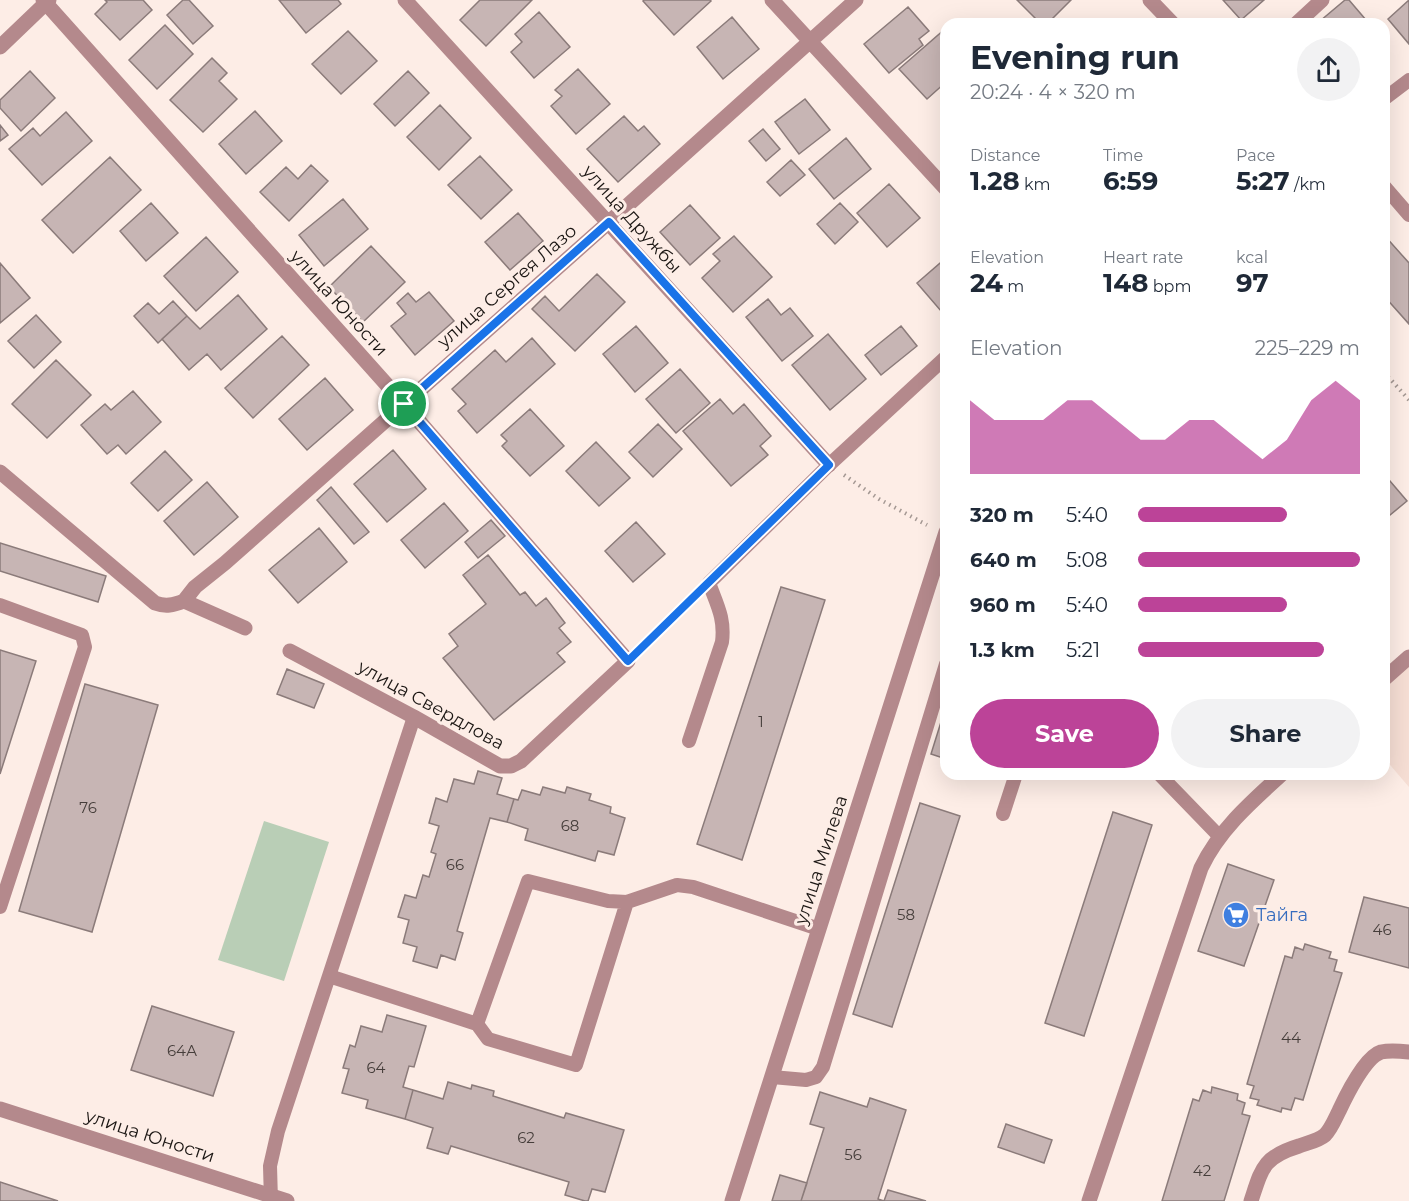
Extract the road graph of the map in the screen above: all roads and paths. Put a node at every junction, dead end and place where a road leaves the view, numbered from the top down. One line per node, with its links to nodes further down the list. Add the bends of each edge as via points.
1 (405, 0): 16 (street, улица Дружбы)
2 (772, 0): 9 (street)
3 (856, 0): 9 (street, улица Сергея Лазо)
4 (1150, 0): 7 (street)
5 (1322, 0): 8 (street)
6 (46, 1): 10 (street); 20 (street, улица Юности)
7 (1167, 18)
8 (1302, 18)
9 (810, 41): 13 (street); 16 (street, улица Сергея Лазо)
10 (0, 46)
11 (1409, 80): 12 (lane)
12 (1390, 94)
13 (940, 182)
14 (1390, 193): 15 (lane)
15 (1409, 215)
16 (609, 222): 20 (street, улица Сергея Лазо); 21 (street, улица Дружбы)
17 (940, 363): 21 (lane)
18 (1390, 379): 19 (path)
19 (1409, 400)
20 (404, 404): 26 (street, улица Сергея Лазо, via 195,587); 31 (street, улица Юности)
21 (829, 465): 23 (path, via 879,499); 25 (lane)
22 (0, 472): 26 (street, via 155,603 173,606)
23 (940, 530)
24 (940, 552): 43 (street, улица Милева)
25 (709, 583): 31 (path); 35 (lane, via 724,628)
26 (184, 601): 28 (street)
27 (0, 605): 42 (lane, via 82,635 85,647)
28 (244, 628)
29 (290, 651): 34 (street, улица Свердлова)
30 (1409, 657): 32 (street)
31 (628, 661): 34 (street, улица Свердлова, via 511,766 500,766)
32 (1390, 674)
33 (940, 684): 47 (lane, via 823,1067 816,1077 807,1080)
34 (414, 717): 44 (lane)
35 (689, 741)
36 (1014, 780): 39 (lane)
37 (1165, 780): 40 (lane)
38 (1276, 780): 40 (street)
39 (1003, 814)
40 (1220, 837): 52 (street, via 1201,868)
41 (627, 902): 43 (lane, via 677,885 693,887); 45 (lane, via 528,881); 45 (lane, via 576,1065 488,1039)
42 (0, 907)
43 (819, 929): 47 (street, улица Милева)
44 (329, 976): 45 (lane); 49 (lane, via 278,1131 270,1166)
45 (477, 1024)
46 (1409, 1052): 53 (street, via 1379,1053 1368,1063 1325,1135 1271,1158)
47 (772, 1077): 51 (street, улица Милева)
48 (0, 1109): 49 (street, улица Юности)
49 (272, 1198): 50 (street, улица Юности)
50 (287, 1201)
51 (732, 1201)
52 (1089, 1201)
53 (1251, 1201)

